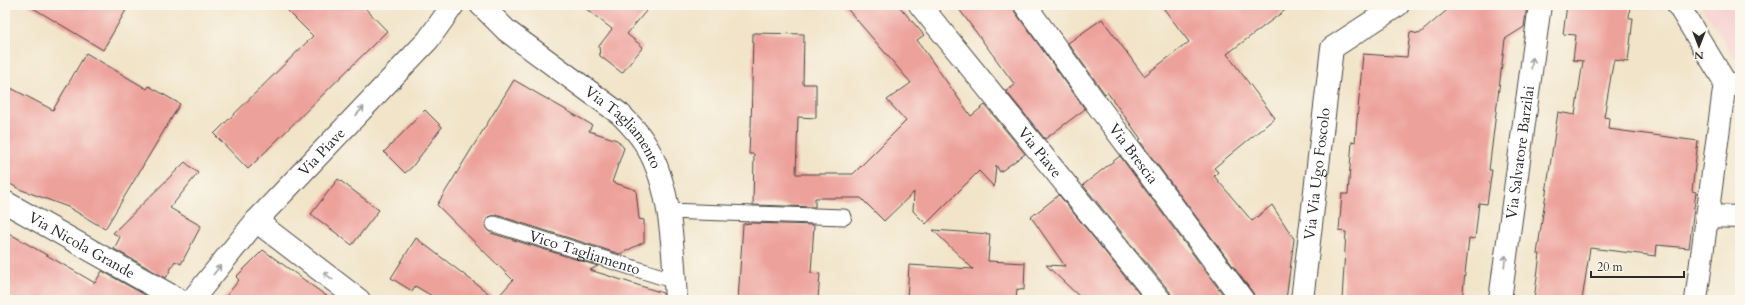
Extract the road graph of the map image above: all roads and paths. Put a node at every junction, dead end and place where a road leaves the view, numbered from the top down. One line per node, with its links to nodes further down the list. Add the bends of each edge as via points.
1 (453, 5): 13 (street, Via Piave, one-way to 1, via 428,40)
2 (481, 5): 9 (street, Via Tagliamento, via 507,31 620,114 633,128 648,148 658,170)
3 (920, 5): 19 (street, Via Piave)
4 (1026, 5): 20 (street, Via Brescia, via 1105,116)
5 (1398, 5): 21 (street, Via Via Ugo Foscolo, via 1332,48)
6 (1540, 5): 22 (street, Via Salvatore Barzilai, one-way to 6)
7 (1678, 5): 10 (street, via 1725,82)
8 (5, 202): 16 (street, Via Nicola Grande)
9 (667, 211): 11 (lane); 15 (street, Via Tagliamento)
10 (1708, 216): 12 (street); 23 (street)
11 (844, 217)
12 (1740, 217)
13 (256, 221): 17 (street, Via Piave, one-way to 13); 18 (street, one-way to 13)
14 (494, 224): 15 (lane, Vico Tagliamento)
15 (676, 291)
16 (180, 300)
17 (192, 300)
18 (359, 300)
19 (1160, 300)
20 (1243, 300)
21 (1302, 300)
22 (1500, 300)
23 (1696, 300)

